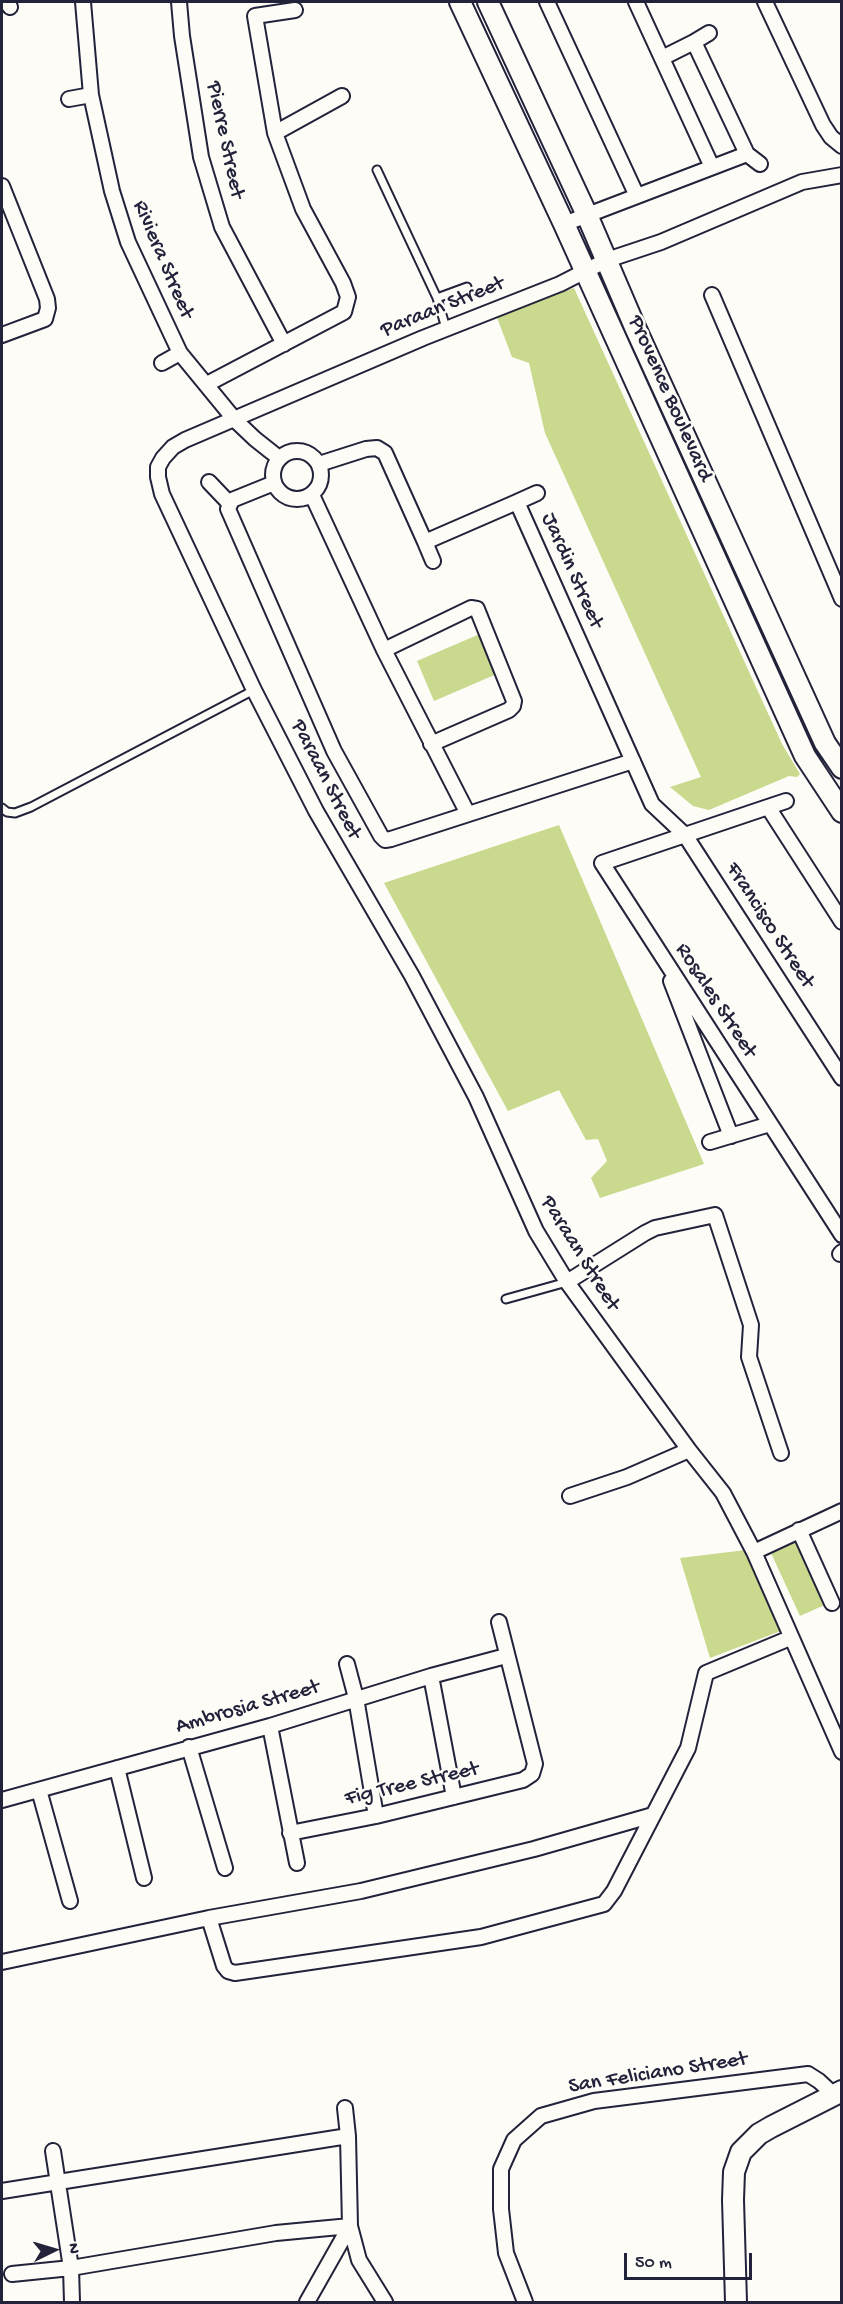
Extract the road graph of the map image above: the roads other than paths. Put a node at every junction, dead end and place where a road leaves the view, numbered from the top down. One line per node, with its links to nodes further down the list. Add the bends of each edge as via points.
1 (83, 2): 14 (street, Riviera Street)
2 (179, 2): 35 (street, Pierre Street, via 201,157 222,227)
3 (253, 2): 10 (street)
4 (460, 2): 27 (street, Provence Boulevard)
5 (488, 2): 26 (street, Provence Boulevard)
6 (547, 2): 25 (street)
7 (636, 2): 13 (street)
8 (765, 2): 18 (street, via 824,125)
9 (295, 10): 10 (street)
10 (255, 16): 17 (street)
11 (709, 33): 12 (street)
12 (694, 42): 13 (street); 19 (street)
13 (662, 58): 21 (street)
14 (91, 95): 16 (street); 36 (street, Riviera Street, via 112,191 128,242)
15 (342, 96): 17 (street)
16 (69, 99)
17 (275, 133): 35 (street, via 303,208 348,297 344,312)
18 (842, 146)
19 (747, 154): 20 (street); 21 (street)
20 (760, 164)
21 (712, 167): 25 (street)
22 (377, 170): 32 (lane)
23 (842, 175): 28 (street, Paraan Street, via 802,182 661,242)
24 (2, 186): 34 (street, via 48,308 45,319)
25 (637, 196): 26 (street)
26 (587, 215): 27 (street); 28 (street, Provence Boulevard)
27 (564, 224): 29 (street, Provence Boulevard)
28 (607, 260): 29 (street, Paraan Street); 53 (street, Provence Boulevard)
29 (585, 270): 33 (street, Paraan Street, via 560,284); 55 (street, Provence Boulevard)
30 (467, 287): 32 (lane)
31 (712, 295): 50 (street)
32 (437, 298): 33 (lane)
33 (446, 328): 39 (street, Paraan Street)
34 (2, 335)
35 (284, 344): 38 (street)
36 (180, 353): 37 (street); 38 (street, Riviera Street)
37 (162, 363)
38 (207, 384): 39 (street, Riviera Street)
39 (235, 420): 40 (street, Riviera Street); 52 (street, Paraan Street, via 173,447 158,467 158,477 162,494)
40 (279, 459): 41 (street, via 296,450); 43 (street)
41 (319, 464): 45 (street, via 321,481); 48 (street, via 366,449 377,448 385,453)
42 (209, 482): 47 (street)
43 (274, 483): 45 (street, via 290,499); 47 (street)
44 (537, 493): 46 (street)
45 (312, 495): 51 (street)
46 (517, 502): 48 (street, Jardin Street); 56 (street, Jardin Street)
47 (229, 503): 63 (street, via 228,509 334,751 381,836 391,839)
48 (425, 543): 49 (street)
49 (433, 561)
50 (842, 599)
51 (384, 650): 54 (street); 54 (street, via 471,608 477,609 513,706)
52 (254, 690): 61 (lane, via 31,807 15,813); 72 (street, Paraan Street, via 316,811 412,976 476,1097 536,1231)
53 (825, 743): 55 (street); 57 (street, Provence Boulevard)
54 (431, 744): 63 (street)
55 (805, 756): 62 (street, Provence Boulevard)
56 (633, 761): 59 (street, Jardin Street); 63 (street)
57 (842, 768)
58 (786, 801): 60 (street, Rosales Street)
59 (652, 804): 64 (street, Francisco Street)
60 (768, 807): 64 (street, Rosales Street); 65 (street)
61 (2, 808)
62 (842, 812)
63 (468, 814)
64 (686, 835): 66 (street, Rosales Street, via 595,865); 67 (street, Francisco Street)
65 (842, 922)
66 (660, 954): 68 (street, Rosales Street); 69 (street)
67 (842, 1078)
68 (770, 1124): 69 (street); 71 (street, Rosales Street)
69 (731, 1136): 70 (street)
70 (710, 1142)
71 (842, 1235)
72 (567, 1282): 73 (lane); 74 (street, Paraan Street); 75 (street, via 655,1228 715,1215 751,1325 749,1357)
73 (506, 1299)
74 (689, 1450): 76 (street); 79 (street, Paraan Street, via 723,1493)
75 (781, 1453)
76 (570, 1496)
77 (842, 1511): 78 (street)
78 (799, 1530): 79 (street); 80 (street)
79 (754, 1552): 82 (street, Paraan Street)
80 (832, 1603)
81 (499, 1622): 83 (street)
82 (790, 1638): 89 (street, Paraan Street); 94 (street, via 706,1673 688,1748)
83 (506, 1656): 85 (street, Ambrosia Street); 92 (street, Fig Tree Street, via 535,1764 532,1774 523,1780)
84 (347, 1664): 86 (street)
85 (431, 1676): 86 (street, Ambrosia Street); 92 (street)
86 (356, 1698): 87 (street, Ambrosia Street); 95 (street)
87 (270, 1726): 88 (street, Ambrosia Street); 96 (street)
88 (189, 1747): 90 (street, Ambrosia Street); 98 (street)
89 (842, 1752)
90 (117, 1768): 91 (street, Ambrosia Street); 99 (street)
91 (39, 1790): 93 (street, Ambrosia Street); 100 (street)
92 (454, 1797): 95 (street, Fig Tree Street)
93 (2, 1800)
94 (652, 1815): 101 (street, via 534,1849 361,1891); 101 (street, via 604,1904 481,1937 235,1973 224,1966)
95 (376, 1816): 96 (street, Fig Tree Street)
96 (290, 1833): 97 (street)
97 (297, 1863)
98 (225, 1868)
99 (144, 1878)
100 (70, 1901)
101 (209, 1918): 102 (street)
102 (2, 1962)
103 (838, 2093): 115 (street, San Feliciano Street, via 808,2074 594,2101 541,2116 514,2140 501,2169 506,2253); 116 (street, via 759,2134 741,2152 734,2172 732,2200)
104 (345, 2108): 105 (street)
105 (348, 2136): 107 (street); 109 (street)
106 (53, 2151): 107 (street)
107 (58, 2183): 108 (street); 110 (street)
108 (2, 2191)
109 (350, 2226): 110 (street, via 276,2233); 113 (street); 114 (street, via 359,2260)
110 (71, 2268): 111 (street); 112 (street)
111 (12, 2274)
112 (72, 2302)
113 (307, 2302)
114 (386, 2302)
115 (525, 2302)
116 (736, 2302)

